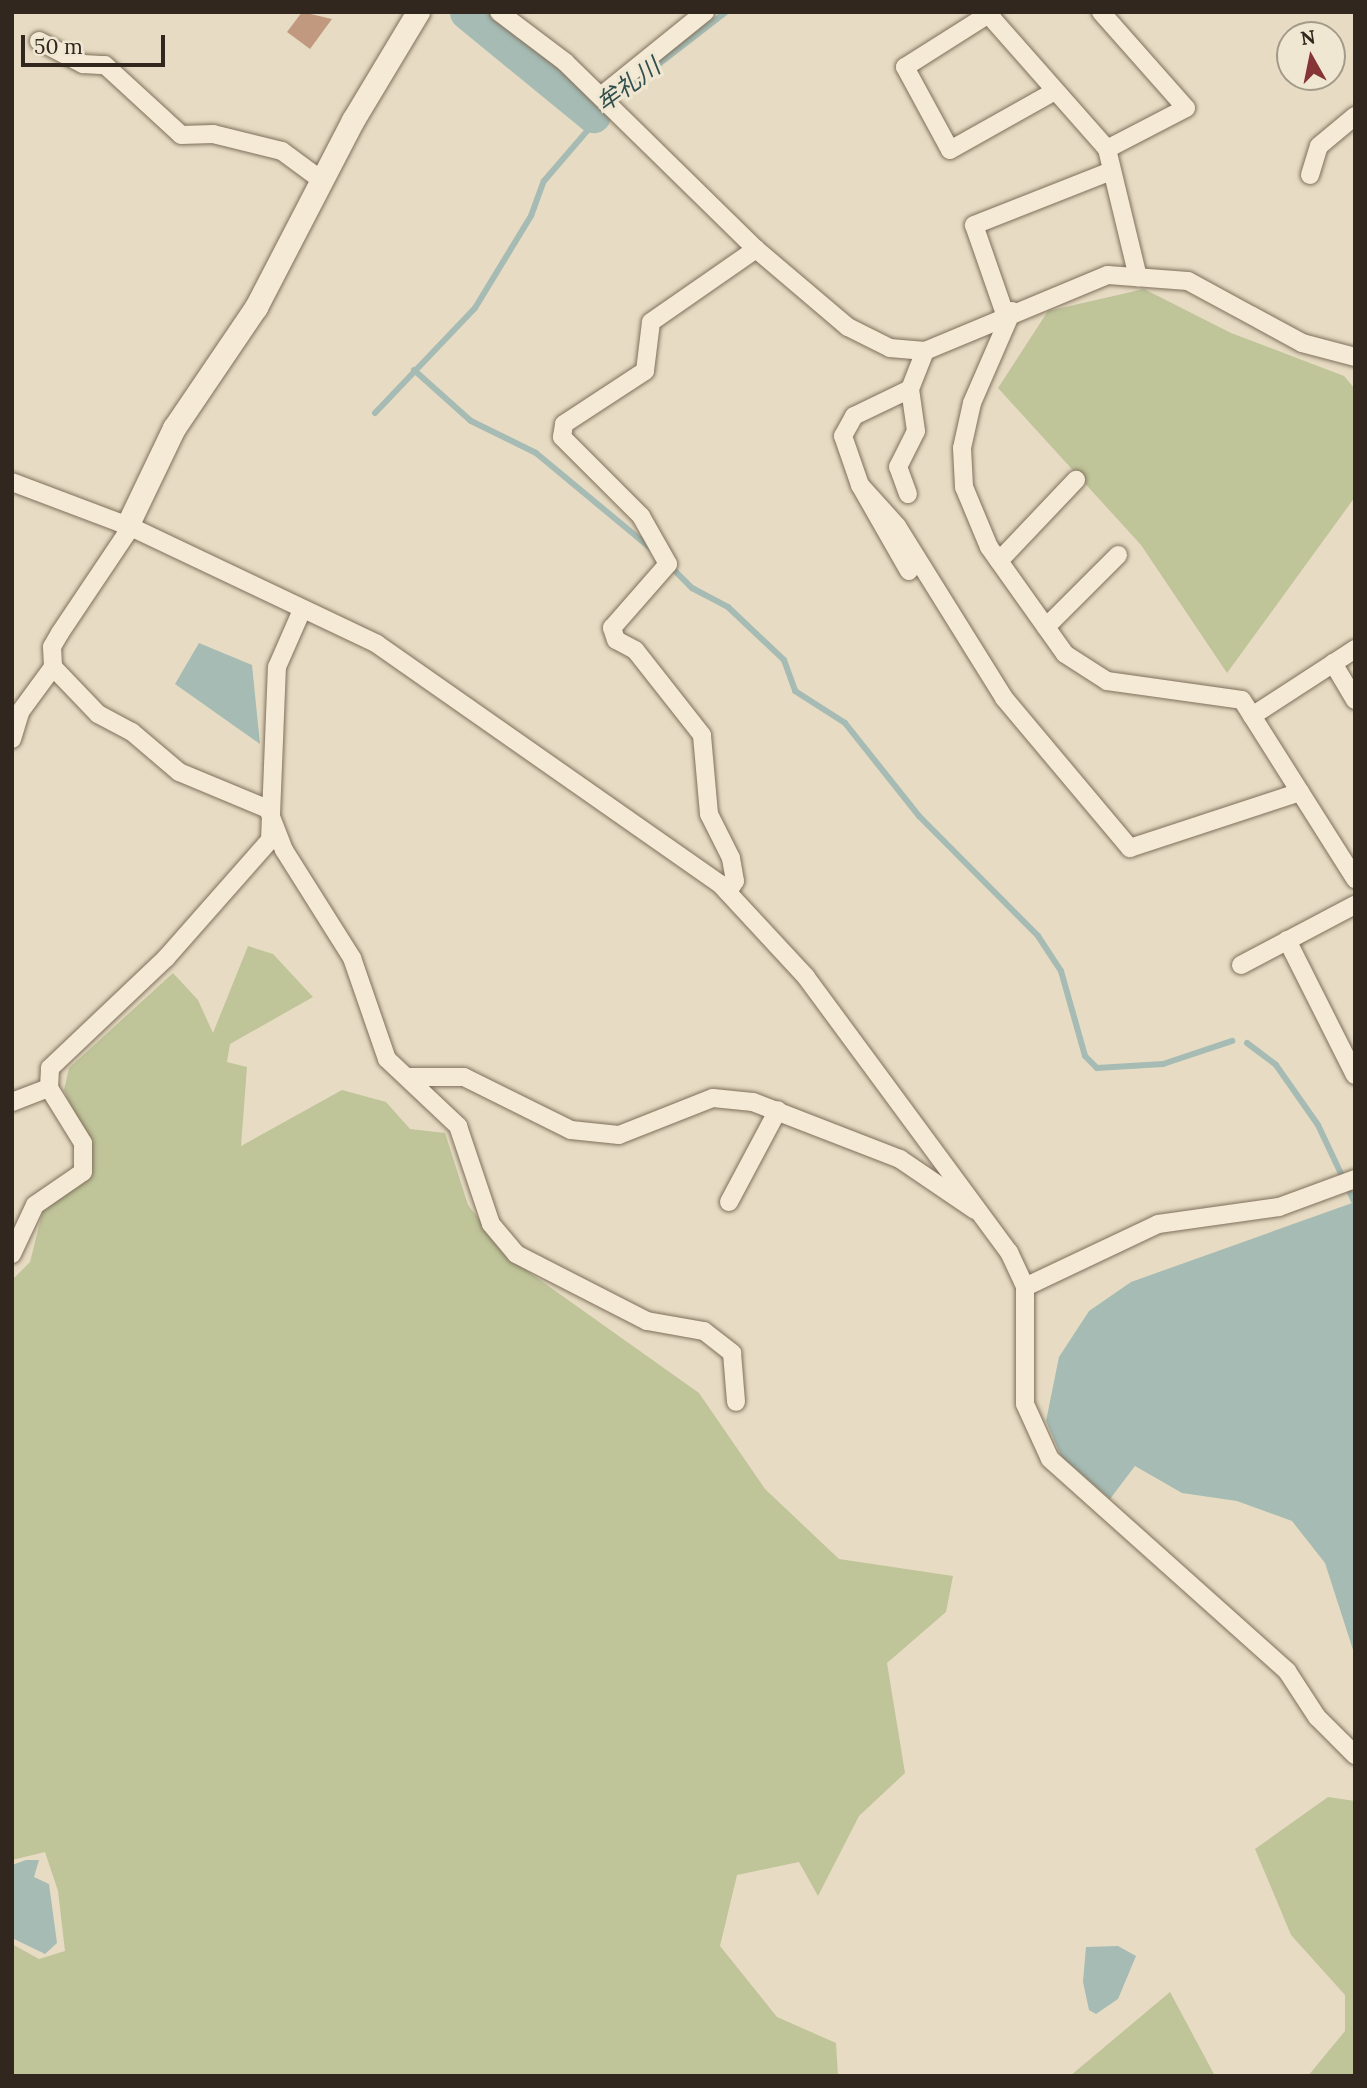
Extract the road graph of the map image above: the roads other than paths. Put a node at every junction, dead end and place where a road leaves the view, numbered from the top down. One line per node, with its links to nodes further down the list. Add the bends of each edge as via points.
1 (418, 12): 13 (street)
2 (499, 12): 8 (street)
3 (705, 12): 8 (street)
4 (1101, 12): 10 (street, via 1186,108)
5 (990, 14): 7 (street); 7 (street, via 905,67 950,150)
6 (39, 41): 13 (street, via 83,64 105,65 181,135 213,134 282,151)
7 (1055, 91): 10 (street)
8 (601, 96): 14 (street)
9 (1355, 116): 12 (street, via 1319,146)
10 (1107, 149): 11 (street)
11 (1111, 171): 15 (street); 16 (street, via 974,225)
12 (1310, 175)
13 (320, 179): 24 (street, via 256,307 174,428)
14 (756, 249): 17 (street, via 848,327 890,348); 39 (street, via 651,322 645,371 564,424 562,437 641,516 668,564 612,628 616,640 635,650 702,735 709,814 733,870)
15 (1138, 277): 16 (street, via 1108,275); 18 (street, via 1188,281 1302,343)
16 (1008, 313): 17 (street); 26 (street, via 972,404 961,449 964,487)
17 (925, 351): 19 (street)
18 (1355, 357)
19 (910, 389): 22 (street, via 854,416 843,436); 23 (street, via 916,431 898,467)
20 (1076, 480): 26 (street)
21 (12, 482): 24 (street)
22 (860, 485): 27 (street); 36 (street, via 897,526 1004,698 1130,848)
23 (908, 494)
24 (129, 527): 28 (street); 32 (street, via 60,633 52,648)
25 (1118, 555): 29 (street)
26 (999, 561): 29 (street)
27 (909, 571)
28 (302, 610): 37 (street, via 278,667); 39 (street, via 377,644 674,848)
29 (1046, 627): 34 (street, via 1065,654 1107,681 1242,700)
30 (1355, 649): 31 (street)
31 (1333, 663): 33 (street); 34 (street)
32 (53, 667): 35 (street, via 20,712); 37 (street, via 98,714 179,772 254,799)
33 (1355, 699)
34 (1252, 716): 36 (street)
35 (12, 738)
36 (1300, 792): 38 (street)
37 (275, 823): 44 (street, via 284,850 352,958 387,1059); 45 (street, via 270,840 166,957 61,1054 50,1068)
38 (1355, 879)
39 (728, 892): 50 (street, via 806,977)
40 (1355, 905): 41 (street)
41 (1287, 940): 42 (street); 43 (street)
42 (1241, 965)
43 (1355, 1074)
44 (408, 1077): 47 (street, via 475,1080 571,1130 619,1135 713,1098); 53 (street, via 458,1126 491,1224 516,1254 647,1321 704,1331 732,1353)
45 (49, 1088): 46 (street); 51 (street, via 83,1143 83,1172 35,1205)
46 (12, 1102)
47 (778, 1110): 49 (street); 50 (street, via 815,1131 900,1159)
48 (1355, 1179): 52 (street, via 1279,1208 1158,1224)
49 (729, 1202)
50 (980, 1213): 52 (street)
51 (12, 1254)
52 (1024, 1287): 54 (street, via 1025,1404 1050,1459 1287,1671)
53 (736, 1402)
54 (1355, 1755)

